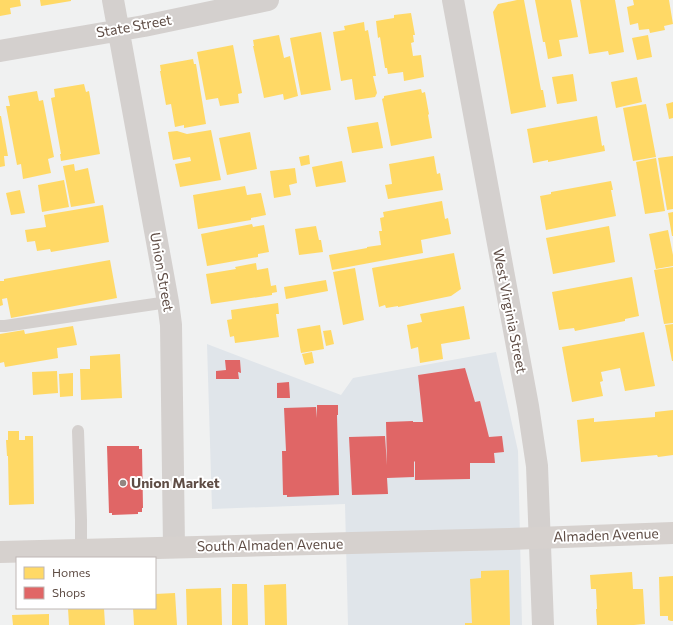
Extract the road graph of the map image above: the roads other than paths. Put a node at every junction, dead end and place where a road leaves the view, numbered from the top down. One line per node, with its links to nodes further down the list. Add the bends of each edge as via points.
1 (113, 0): 4 (street, Union Street)
2 (268, 0): 4 (street, State Street)
3 (453, 0): 10 (street, West Virginia Street, via 528,406 537,466)
4 (118, 30): 5 (street, State Street); 6 (street, Union Street)
5 (0, 51)
6 (168, 302): 7 (lane); 11 (street, Union Street, via 171,325)
7 (0, 326)
8 (78, 430): 12 (lane)
9 (673, 533): 10 (main road, Almaden Avenue)
10 (540, 538): 11 (main road, South Almaden Avenue); 14 (street, West Virginia Street)
11 (174, 547): 12 (main road, South Almaden Avenue)
12 (81, 549): 13 (main road, South Almaden Avenue)
13 (0, 552)
14 (543, 625)

